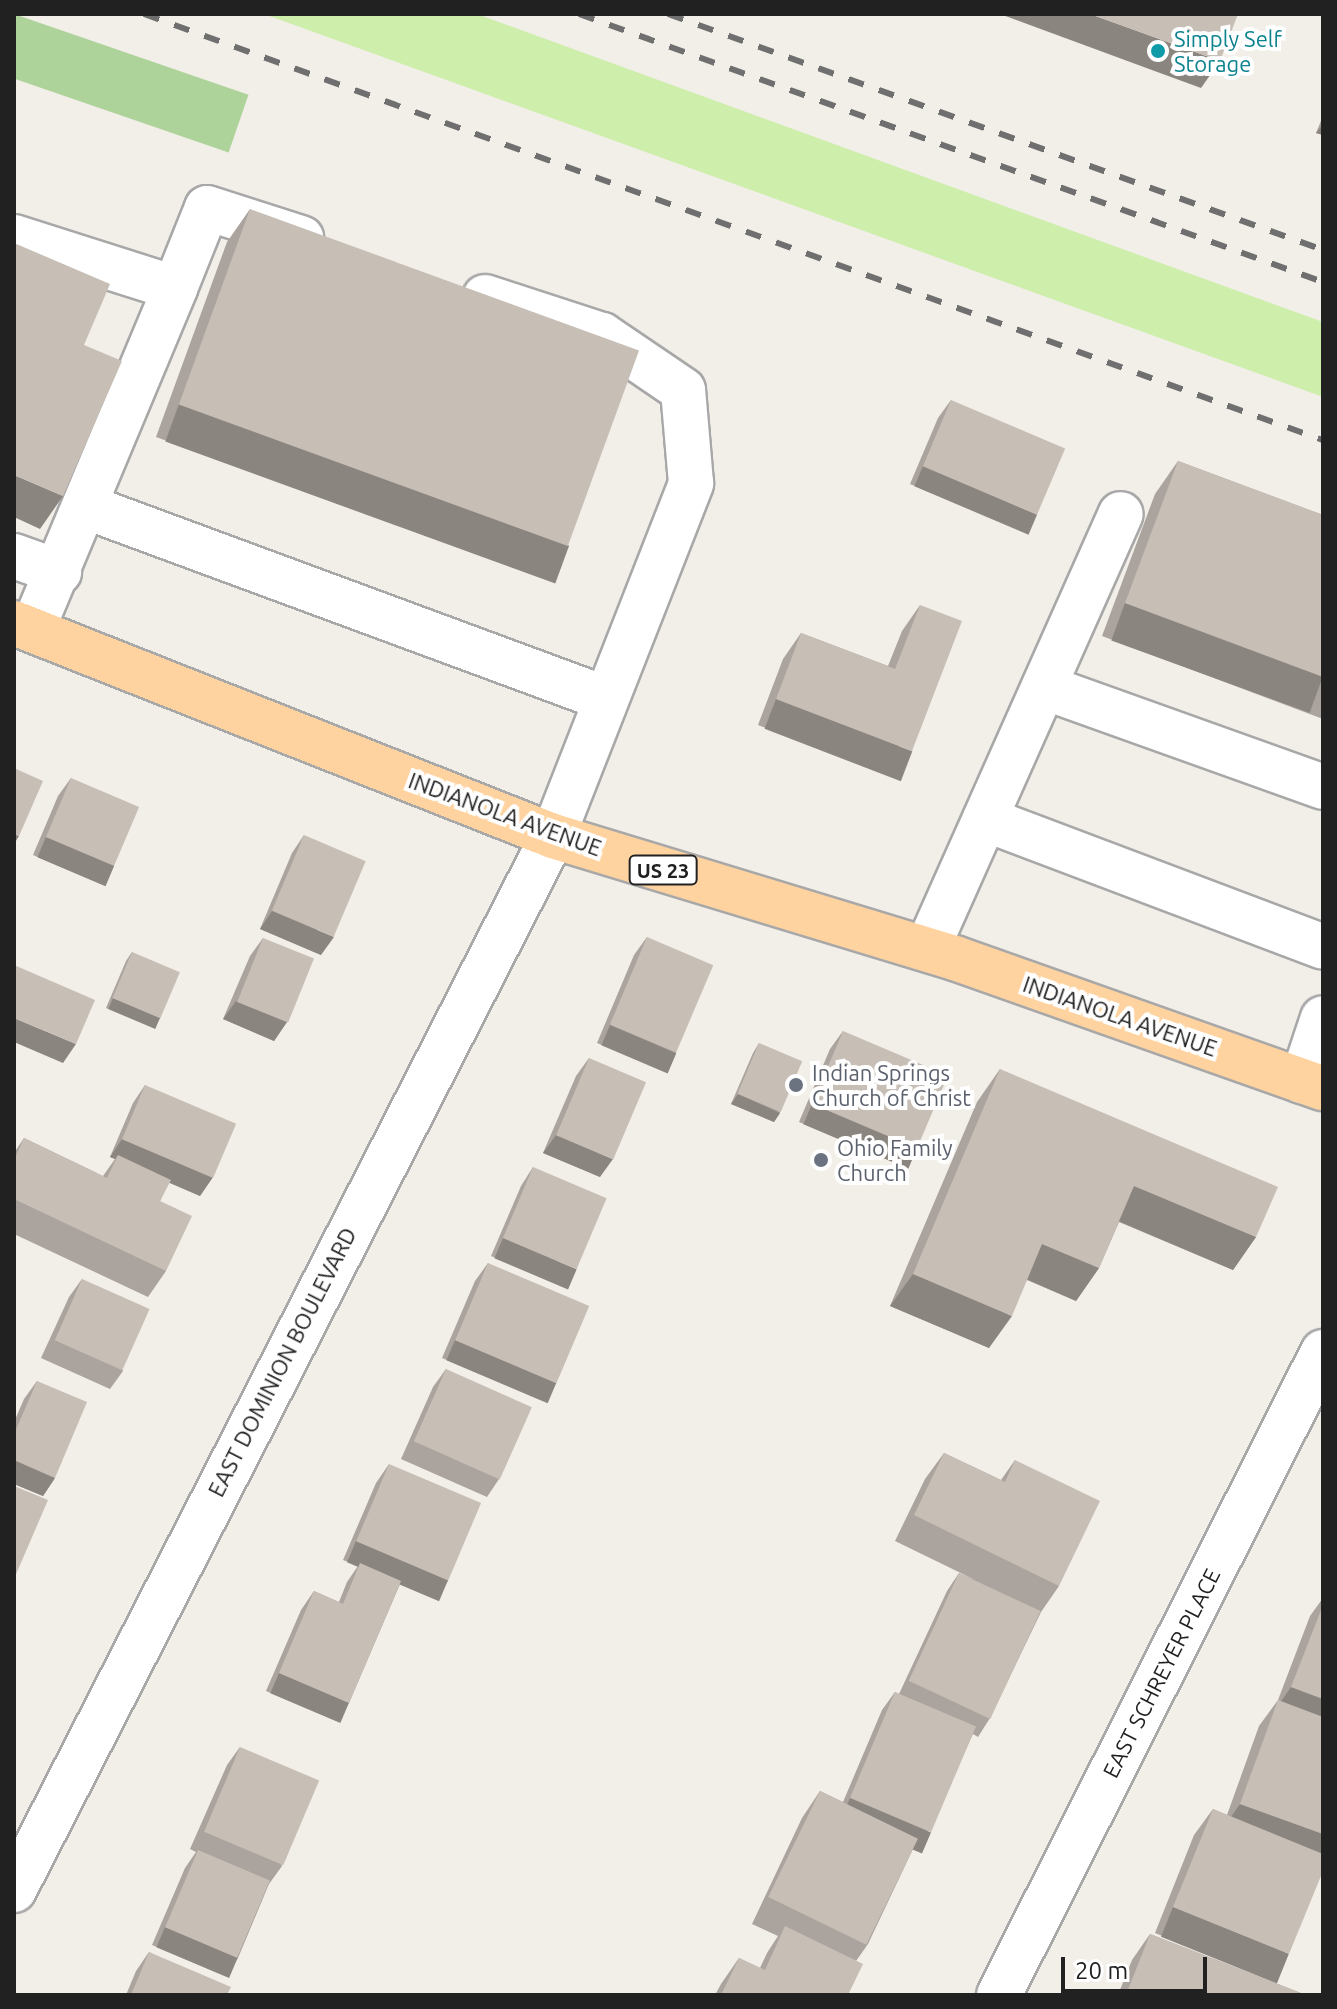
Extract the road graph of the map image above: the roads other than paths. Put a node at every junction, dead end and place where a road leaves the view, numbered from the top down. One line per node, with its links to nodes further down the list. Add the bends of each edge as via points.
1 (14, 237): 4 (street)
2 (344, 252): 4 (street, via 207,208)
3 (450, 286): 11 (street, EAST DOMINION BOULEVARD, via 602,335 683,390 691,483)
4 (175, 288): 5 (street)
5 (87, 507): 8 (street); 11 (street)
6 (1121, 514): 10 (street)
7 (14, 556): 8 (street)
8 (59, 572): 9 (street)
9 (23, 626): 14 (main road, INDIANOLA AVENUE / US 23)
10 (1044, 687): 12 (street); 13 (street)
11 (604, 698): 14 (street, EAST DOMINION BOULEVARD)
12 (1323, 787)
13 (985, 819): 15 (street); 16 (street)
14 (553, 836): 16 (main road, INDIANOLA AVENUE / US 23); 20 (street, EAST DOMINION BOULEVARD)
15 (1323, 947)
16 (927, 949): 18 (main road, INDIANOLA AVENUE / US 23)
17 (1323, 1018): 18 (street)
18 (1312, 1084)
19 (1323, 1352): 21 (street, EAST SCHREYER PLACE)
20 (14, 1890)
21 (999, 1995)

